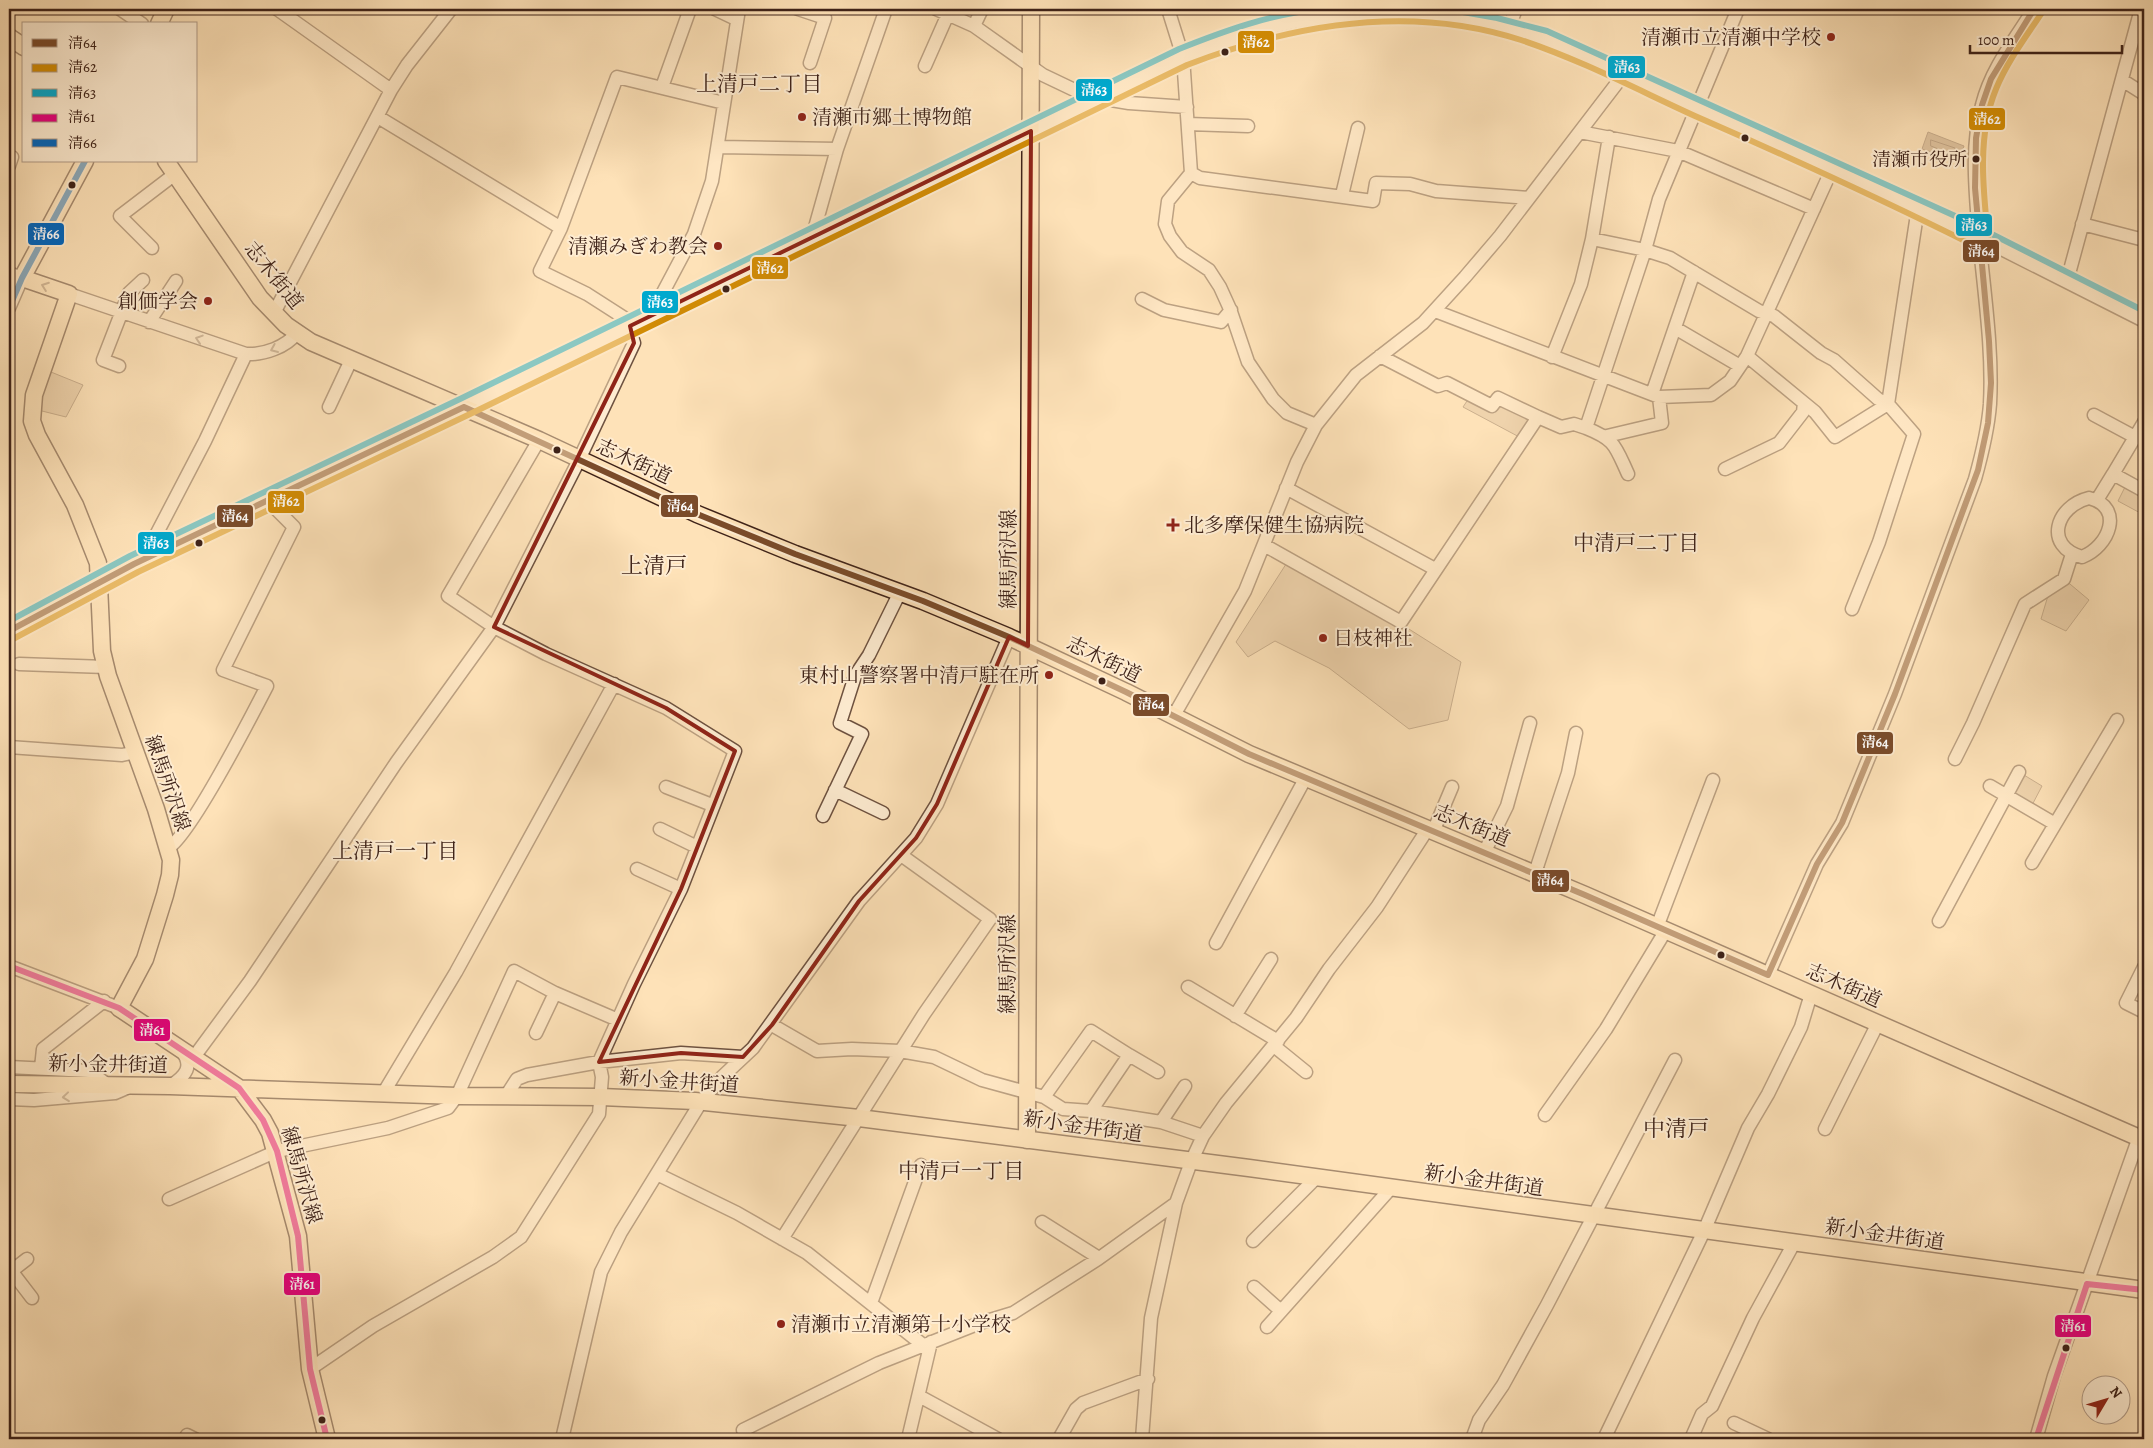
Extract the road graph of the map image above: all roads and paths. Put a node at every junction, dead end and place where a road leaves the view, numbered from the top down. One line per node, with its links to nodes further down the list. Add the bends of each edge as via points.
1 (120, 9): 21 (street)
2 (166, 9): 22 (main road)
3 (277, 9): 34 (street)
4 (451, 9): 34 (street)
5 (690, 9): 33 (street)
6 (715, 9): 19 (street)
7 (798, 9): 28 (street, via 825,18)
8 (886, 9): 48 (street)
9 (936, 9): 20 (street)
10 (982, 9): 23 (street)
11 (1032, 9): 30 (main road, 練馬所沢線)
12 (1168, 9): 27 (street)
13 (1516, 9): 24 (street)
14 (1738, 9): 38 (street)
15 (2034, 9): 61 (street, via 1997,68 1978,120 1975,164)
16 (2141, 9): 32 (street)
17 (1415, 10): 18 (street); 24 (street, via 1460,16)
18 (1309, 13): 27 (street, via 1246,32)
19 (738, 14): 37 (street)
20 (948, 14): 23 (street); 29 (street)
21 (139, 22)
22 (159, 22)
23 (974, 26): 30 (street)
24 (1509, 28): 31 (street, via 1576,52)
25 (9, 37): 26 (main road)
26 (22, 46)
27 (1183, 57): 36 (street); 39 (street)
28 (810, 63)
29 (925, 66)
30 (1031, 67): 36 (street, via 1082,93); 44 (main road, 練馬所沢線)
31 (1624, 74): 38 (street); 45 (street)
32 (2122, 80): 35 (street); 58 (street)
33 (662, 87): 37 (street); 59 (street, via 617,77)
34 (391, 90): 40 (street)
35 (2144, 94)
36 (1100, 98): 39 (street); 44 (street)
37 (724, 103): 47 (street)
38 (1696, 106): 49 (street); 52 (street)
39 (1187, 107): 41 (street)
40 (378, 117): 59 (street); 77 (street)
41 (1188, 124): 42 (street); 53 (street)
42 (1248, 126)
43 (1358, 128): 54 (street)
44 (1031, 131): 60 (street); 123 (main road, 練馬所沢線)
45 (1580, 132): 46 (street); 55 (street)
46 (1609, 137): 49 (street); 62 (street)
47 (719, 147): 48 (street); 78 (street, via 712,181 694,234 659,300)
48 (837, 149): 60 (street)
49 (1678, 151): 57 (street); 65 (street, via 1659,199)
50 (84, 162): 67 (main road)
51 (170, 168): 64 (street, via 120,216); 77 (main road, 志木街道, via 260,298)
52 (1832, 169): 56 (street); 57 (street)
53 (1191, 173): 54 (street, via 1200,178); 74 (street, via 1168,201 1165,224 1182,252 1209,270)
54 (1342, 195): 55 (street, via 1373,201 1376,183)
55 (1529, 198): 75 (street)
56 (1918, 208): 61 (street); 94 (street)
57 (1814, 210): 79 (street)
58 (2082, 224): 63 (street); 70 (street)
59 (561, 228): 82 (street, via 540,272 618,313)
60 (812, 238): 78 (street)
61 (1979, 238): 70 (street); 162 (street, via 1990,380 1987,429 1977,470 1895,694 1842,822 1817,864)
62 (1592, 239): 65 (street); 87 (street, via 1581,284)
63 (2144, 240)
64 (152, 248)
65 (1646, 250): 66 (street, via 1670,258); 91 (street)
66 (1694, 272): 79 (street); 83 (street)
67 (13, 280): 71 (main road, one-way to 67); 73 (street)
68 (142, 280): 76 (street, via 129,293)
69 (176, 281): 80 (street)
70 (2067, 281): 81 (street)
71 (69, 294): 76 (street); 117 (main road, 練馬所沢線, via 34,396 32,421 75,504 98,563)
72 (1142, 299): 74 (street, via 1164,310 1221,322)
73 (9, 308)
74 (1231, 310): 100 (street, via 1248,362 1273,399 1287,413)
75 (1435, 311): 86 (street); 87 (street)
76 (122, 312): 80 (street); 90 (street, via 104,360)
77 (274, 313): 84 (main road, 志木街道)
78 (656, 314): 82 (street)
79 (1766, 314): 89 (street); 94 (street, via 1774,316 1834,360)
80 (149, 322): 85 (street, one-way to 80)
81 (2144, 322)
82 (630, 326): 95 (street); 105 (street, via 634,343)
83 (1675, 328): 89 (street); 92 (street)
84 (297, 333): 85 (street, one-way to 85, via 286,344); 88 (main road, 志木街道)
85 (246, 354): 115 (street)
86 (1380, 356): 98 (street, via 1438,386 1447,383 1492,406 1498,398); 100 (street, via 1356,375)
87 (1552, 357): 91 (street)
88 (351, 360): 95 (main road, 志木街道); 96 (street)
89 (1743, 361): 92 (street, via 1730,381 1711,395); 93 (street)
90 (119, 366)
91 (1602, 376): 92 (street); 101 (street)
92 (1655, 395): 102 (street, via 1662,423)
93 (1804, 403): 94 (street, via 1835,437); 106 (street, via 1803,412 1779,443)
94 (1888, 404): 119 (street, via 1914,434 1879,542)
95 (464, 407): 104 (main road, 志木街道); 111 (street)
96 (329, 408)
97 (2094, 415): 103 (street)
98 (1538, 417): 101 (street, via 1561,427 1574,424); 116 (street)
99 (2144, 422): 103 (street)
100 (1316, 424): 109 (street)
101 (1586, 428): 102 (street)
102 (1606, 436): 107 (street, via 1613,442)
103 (2135, 437): 108 (street)
104 (539, 440): 105 (main road, 志木街道); 120 (street, via 448,596)
105 (578, 458): 118 (main road, 志木街道, via 739,531); 120 (street)
106 (1725, 468)
107 (1628, 474)
108 (2113, 474): 110 (street); 112 (street)
109 (1286, 488): 113 (street); 116 (street)
110 (2144, 491)
111 (267, 500): 115 (street); 149 (street, via 294,527 223,670 267,686 198,808 175,844)
112 (2097, 500): 114 (street, via 2108,513 2108,532 2092,553 2082,557); 114 (street, via 2076,501 2065,510 2057,532 2060,543)
113 (1264, 545): 116 (street, via 1401,622); 127 (street, via 1245,591)
114 (2072, 554): 133 (street, via 2064,579 2026,604)
115 (143, 560): 117 (street)
116 (1435, 569)
117 (98, 589): 121 (street); 125 (main road, 練馬所沢線)
118 (900, 592): 122 (main road, 志木街道); 140 (street, via 855,676 840,723 862,734)
119 (1852, 608)
120 (494, 627): 126 (street); 178 (street, via 396,763 250,981)
121 (9, 631)
122 (1009, 637): 123 (main road, 志木街道); 151 (street, via 937,804)
123 (1028, 646): 127 (main road, 志木街道); 193 (main road, 練馬所沢線)
124 (19, 664): 125 (street)
125 (106, 667): 132 (main road, 練馬所沢線)
126 (614, 684): 142 (street, via 666,708 734,752); 192 (street, via 456,972)
127 (1173, 717): 135 (main road, 志木街道)
128 (2117, 720): 145 (street)
129 (1530, 723): 150 (street, via 1507,806)
130 (1576, 733): 154 (street, via 1548,818)
131 (9, 746): 132 (street, via 122,755)
132 (136, 752): 149 (main road, 練馬所沢線)
133 (1954, 759)
134 (2019, 772): 141 (street)
135 (1305, 779): 147 (main road, 志木街道); 158 (street)
136 (1713, 780): 157 (street)
137 (1990, 786): 141 (street)
138 (666, 787): 142 (street)
139 (1452, 787): 147 (street)
140 (835, 790): 143 (street); 144 (street)
141 (2006, 795): 145 (street); 156 (street)
142 (712, 805): 148 (street)
143 (883, 813)
144 (823, 816)
145 (2056, 824): 152 (street)
146 (660, 829): 148 (street)
147 (1430, 831): 150 (main road, 志木街道); 174 (street)
148 (697, 847): 155 (street)
149 (168, 848): 167 (main road, 練馬所沢線, via 170,875 165,895 145,959)
150 (1484, 852): 154 (main road, 志木街道)
151 (901, 855): 172 (street, via 859,901); 176 (street, via 990,919)
152 (2032, 863)
153 (637, 869): 155 (street)
154 (1535, 874): 157 (main road, 志木街道)
155 (681, 889): 170 (street)
156 (1940, 921)
157 (1661, 928): 162 (main road, 志木街道); 201 (street, via 1606,1029)
158 (1216, 943)
159 (1271, 959): 169 (street)
160 (9, 966): 166 (street)
161 (2144, 967): 168 (street, via 2126,1003)
162 (1768, 975): 165 (main road, 志木街道)
163 (1188, 987): 169 (street)
164 (555, 993): 170 (street); 173 (street); 194 (street, via 514,971)
165 (1811, 994): 171 (main road, 志木街道); 218 (street, via 1801,1026 1748,1128)
166 (104, 1001): 167 (street); 183 (street, via 42,1050)
167 (119, 1008): 175 (main road, 練馬所沢線)
168 (2144, 1012)
169 (1235, 1016): 174 (street)
170 (618, 1020): 181 (street)
171 (1878, 1024): 204 (street, via 1840,1086); 206 (main road, 志木街道)
172 (772, 1025): 176 (street, via 817,1051); 179 (street)
173 (536, 1033)
174 (1276, 1044): 185 (street); 205 (street, via 1226,1103)
175 (178, 1046): 178 (main road, 練馬所沢線); 189 (street, via 189,1063 188,1070)
176 (900, 1051): 193 (street, via 934,1057 982,1080); 202 (street)
177 (1129, 1055): 184 (street); 197 (street, via 1091,1031); 200 (street)
178 (194, 1057): 191 (main road, 練馬所沢線)
179 (743, 1057): 181 (street, via 681,1053); 199 (street)
180 (1675, 1060): 216 (street)
181 (599, 1062): 195 (street, via 527,1075 517,1079); 196 (street)
182 (9, 1067): 183 (street)
183 (42, 1068): 187 (street, via 89,1071)
184 (1158, 1072)
185 (1306, 1072)
186 (9, 1084): 187 (main road, 新小金井街道)
187 (108, 1085): 188 (main road, 新小金井街道)
188 (131, 1086): 189 (main road, 新小金井街道); 198 (street, one-way to 198, via 115,1094)
189 (170, 1086): 191 (main road, 新小金井街道)
190 (1185, 1086): 203 (street)
191 (240, 1088): 192 (main road, 新小金井街道); 208 (main road, 練馬所沢線, via 263,1120)
192 (384, 1092): 194 (main road, 新小金井街道)
193 (1027, 1092): 197 (street); 207 (main road, 練馬所沢線)
194 (457, 1096): 195 (main road, 新小金井街道); 208 (street, via 448,1108 388,1128)
195 (506, 1096): 196 (main road, 新小金井街道)
196 (601, 1097): 199 (main road, 新小金井街道); 233 (street, via 599,1114 521,1237 493,1257 374,1326)
197 (1044, 1097): 200 (street, via 1063,1109)
198 (9, 1099)
199 (701, 1102): 202 (main road, 新小金井街道); 211 (street)
200 (1091, 1111): 203 (street)
201 (1545, 1115)
202 (859, 1118): 207 (main road, 新小金井街道); 219 (street)
203 (1161, 1122): 205 (street)
204 (1825, 1129)
205 (1204, 1136): 209 (street)
206 (2141, 1138): 225 (street)
207 (1027, 1140): 209 (main road, 新小金井街道)
208 (276, 1152): 214 (street); 233 (main road, 練馬所沢線, via 298,1236)
209 (1191, 1162): 212 (main road, 新小金井街道); 215 (street)
210 (921, 1165): 229 (street)
211 (658, 1174): 219 (street); 241 (street, via 621,1232 601,1272)
212 (1316, 1178): 213 (main road, 新小金井街道); 220 (street)
213 (1391, 1188): 216 (main road, 新小金井街道); 230 (street)
214 (169, 1199)
215 (1176, 1203): 222 (street); 234 (street, via 1151,1318)
216 (1593, 1216): 218 (main road, 新小金井街道); 246 (street, via 1503,1385 1479,1420)
217 (1042, 1222): 222 (street)
218 (1704, 1231): 221 (main road, 新小金井街道); 247 (street)
219 (782, 1239): 229 (street, via 807,1253)
220 (1254, 1241)
221 (1794, 1243): 225 (main road, 新小金井街道); 248 (street, via 1753,1318 1712,1406 1702,1414)
222 (1099, 1258): 232 (street, via 1013,1313)
223 (27, 1259): 224 (street)
224 (9, 1271): 228 (street)
225 (2087, 1284): 227 (main road, 新小金井街道); 250 (street)
226 (1254, 1287): 230 (street)
227 (2144, 1290)
228 (32, 1298)
229 (871, 1303): 232 (street)
230 (1281, 1311): 231 (street)
231 (1267, 1327)
232 (927, 1344): 235 (street); 237 (street, via 879,1363)
233 (310, 1369): 238 (main road, 練馬所沢線)
234 (1148, 1379): 244 (street, via 1083,1403 1076,1409); 245 (street)
235 (919, 1396): 242 (street); 243 (street)
236 (1734, 1424): 249 (street)
237 (743, 1430)
238 (325, 1437)
239 (185, 1439): 240 (street, via 187,1435)
240 (195, 1439)
241 (562, 1439)
242 (908, 1439)
243 (998, 1439)
244 (1060, 1439)
245 (1142, 1439)
246 (1472, 1439)
247 (1604, 1439)
248 (1690, 1439)
249 (1768, 1439)
250 (2036, 1439)

